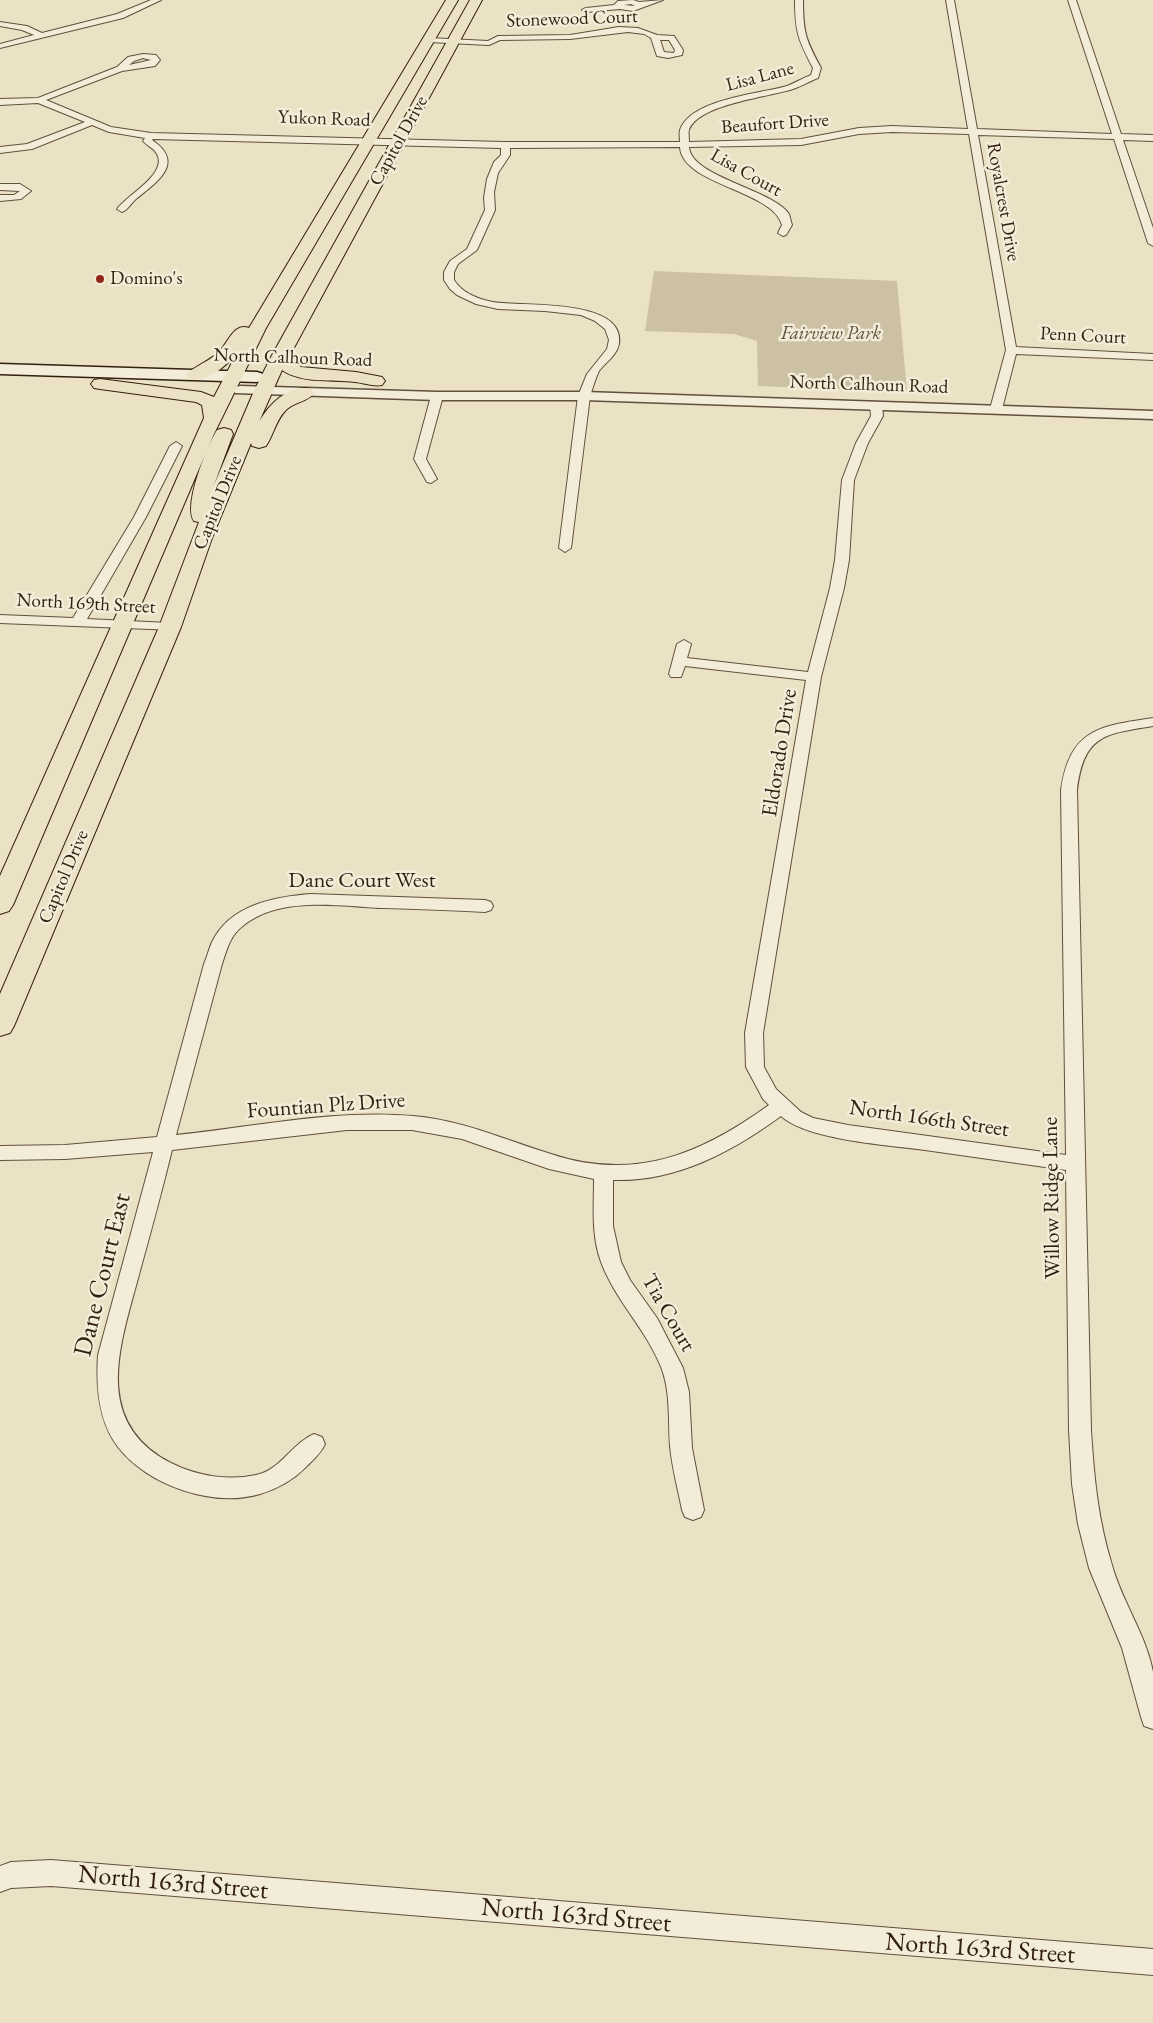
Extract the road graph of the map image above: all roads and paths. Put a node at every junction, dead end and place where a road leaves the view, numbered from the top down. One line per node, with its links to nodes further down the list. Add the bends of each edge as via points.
1 (157, 0): 10 (street, via 120,16)
2 (452, 0): 12 (main road)
3 (476, 0): 13 (main road, Capitol Drive)
4 (659, 0): 8 (street, via 641,4 624,2 618,7)
5 (799, 0): 24 (street, Lisa Lane, via 799,27 817,68 816,76 791,88 708,109 693,118 684,131)
6 (950, 0): 19 (street, Royalcrest Drive)
7 (1072, 0): 21 (street)
8 (586, 10)
9 (0, 24): 10 (street, via 24,28)
10 (42, 36): 14 (street)
11 (656, 37): 13 (street, Stonewood Court, via 642,31 610,30 579,36 498,38 489,43)
12 (429, 40): 13 (street, Stonewood Court); 23 (main road, via 420,55 406,105)
13 (456, 41): 23 (main road, Capitol Drive)
14 (0, 46)
15 (120, 69): 16 (street)
16 (39, 100): 17 (street, Yukon Road); 18 (street, Yukon Road)
17 (0, 102)
18 (90, 123): 20 (street, Yukon Road); 26 (street, via 29,147)
19 (973, 132): 21 (street, Beaufort Drive); 24 (street, Beaufort Drive, via 874,129 794,142); 37 (street, Royalcrest Drive)
20 (149, 136): 23 (street, Yukon Road); 29 (street, via 147,141 163,156 162,168 152,184 132,196)
21 (1118, 136): 22 (street, Beaufort Drive); 32 (street)
22 (1153, 138)
23 (382, 140): 25 (street, Beaufort Drive); 31 (main road, Capitol Drive); 35 (main road, Capitol Drive, via 347,235)
24 (685, 144): 25 (street, Beaufort Drive); 30 (street, Lisa Court, via 685,152 701,170 764,200 784,214 787,225)
25 (504, 145): 50 (street, via 505,157 494,171 490,189 490,210 472,250 455,261 448,279 453,288 481,303 569,309 601,320 611,330 614,339 612,350 595,368)
26 (0, 150)
27 (0, 187): 28 (street, via 20,187 26,191 14,198)
28 (0, 198)
29 (122, 209)
30 (783, 232)
31 (308, 242): 33 (main road, Capitol Drive); 35 (main road, via 316,243 322,249 306,285)
32 (1153, 243)
33 (296, 263): 34 (main road, Capitol Drive); 42 (main road, via 261,301 230,352)
34 (287, 279): 36 (main road); 47 (main road, Capitol Drive, via 258,328)
35 (304, 312): 38 (main road, Capitol Drive)
36 (274, 332)
37 (1010, 350): 39 (street, Penn Court); 52 (street, Royalcrest Drive)
38 (280, 357): 44 (main road, via 295,371); 45 (main road, Capitol Drive)
39 (1153, 357)
40 (261, 359): 45 (main road)
41 (0, 369): 42 (main road, North Calhoun Road)
42 (195, 375): 47 (main road, North Calhoun Road)
43 (0, 380): 46 (main road, North Calhoun Road)
44 (376, 381): 45 (street, North Calhoun Road); 50 (street, North Calhoun Road)
45 (263, 382): 47 (main road, North Calhoun Road); 48 (street, North Calhoun Road); 57 (main road, Capitol Drive)
46 (100, 384): 47 (main road, North Calhoun Road); 54 (main road, via 201,397 211,403)
47 (234, 385): 54 (main road, Capitol Drive); 57 (main road, via 201,502)
48 (305, 393): 49 (street, North Calhoun Road); 59 (main road, via 289,398 271,416 239,489)
49 (437, 396): 50 (street, North Calhoun Road); 56 (street, via 420,459)
50 (584, 396): 51 (street, North Calhoun Road); 58 (street)
51 (876, 405): 52 (street, North Calhoun Road); 65 (street, Eldorado Drive, via 876,416 848,480 842,560)
52 (996, 409): 53 (street, North Calhoun Road)
53 (1153, 415)
54 (213, 418): 62 (main road, Capitol Drive)
55 (176, 446): 61 (street, via 140,517)
56 (431, 478)
57 (202, 538): 59 (main road, Capitol Drive)
58 (565, 548)
59 (186, 589): 63 (main road, Capitol Drive)
60 (0, 619): 61 (street, North 169th Street)
61 (78, 622): 62 (street, North 169th Street)
62 (122, 625): 63 (street, North 169th Street); 67 (main road, Capitol Drive)
63 (170, 627): 69 (main road, Capitol Drive)
64 (684, 644): 65 (street, via 678,667)
65 (814, 677): 70 (street, Eldorado Drive, via 754,1033 755,1066 769,1094)
66 (1153, 722): 73 (street, Willow Ridge Lane, via 1113,730 1094,738 1076,754 1070,772)
67 (0, 905)
68 (485, 906): 71 (street, Dane Court West, via 310,900 284,902 252,912 238,921 221,942 213,964)
69 (0, 1026)
70 (781, 1106): 73 (street, North 166th Street, via 794,1117 848,1132); 74 (street, Fountian Plz Drive, via 747,1131 699,1157 660,1168)
71 (166, 1144): 72 (street, Fountian Plz Drive, via 75,1153); 74 (street, Fountian Plz Drive, via 296,1128 398,1122 473,1135 556,1165); 75 (street, Dane Court East, via 108,1355 106,1382 116,1423 125,1440 158,1469 198,1484 221,1488 255,1485 276,1478)
72 (0, 1153)
73 (1075, 1164): 77 (street, Willow Ridge Lane, via 1083,1484 1089,1524 1101,1568 1134,1648)
74 (604, 1173): 76 (street, Tia Court, via 606,1244 623,1286 650,1324 672,1368 678,1392 681,1448)
75 (314, 1444)
76 (693, 1510)
77 (1153, 1717)
78 (0, 1879): 79 (street, North 163rd Street, via 11,1875 51,1873)
79 (1153, 1962)

